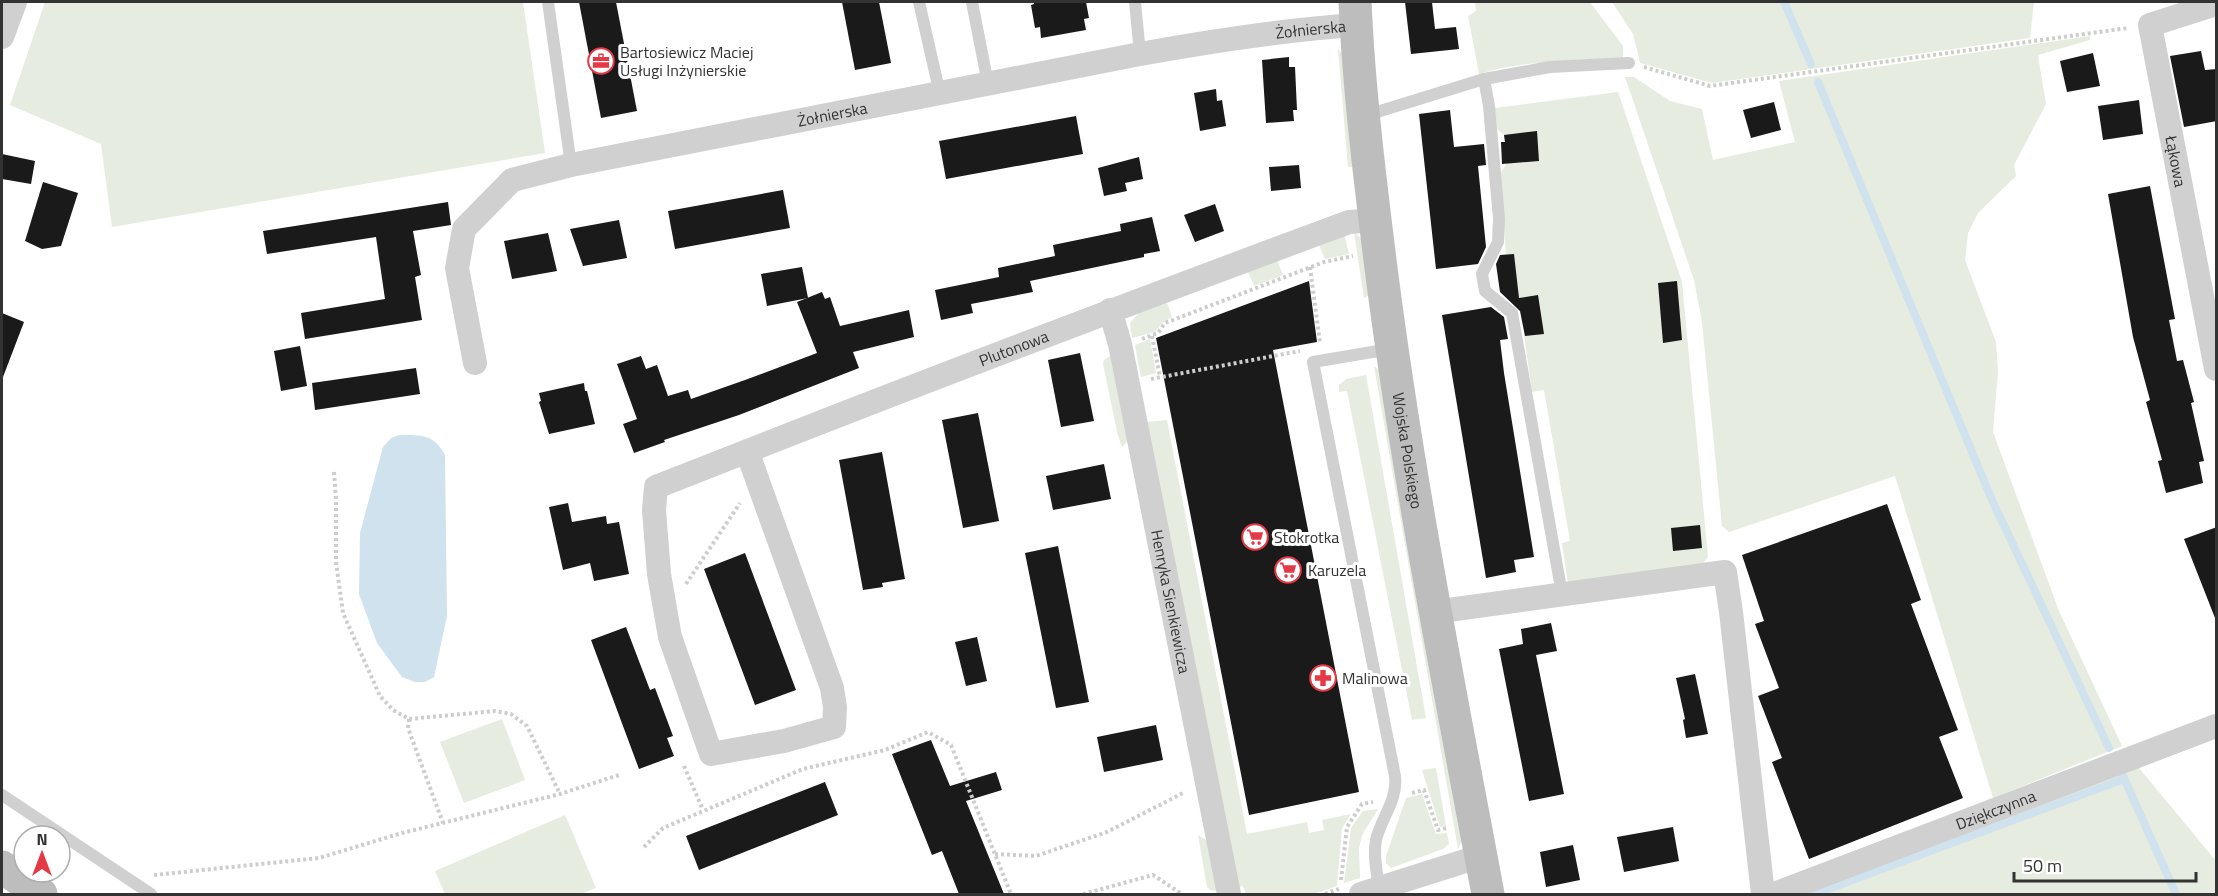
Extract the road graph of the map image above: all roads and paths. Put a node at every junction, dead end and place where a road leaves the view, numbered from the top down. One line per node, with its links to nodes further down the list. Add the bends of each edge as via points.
1 (15, 2): 9 (street)
2 (548, 2): 16 (lane)
3 (919, 2): 14 (lane)
4 (972, 2): 13 (lane)
5 (1135, 2): 10 (lane)
6 (2217, 4): 8 (street)
7 (1355, 13): 10 (street, Żołnierska, via 1315,27); 15 (street, Wojska Polskiego)
8 (2150, 25): 11 (path, via 1710,86); 27 (street, Łąkowa)
9 (2, 37)
10 (1140, 54): 13 (street, Żołnierska)
11 (1629, 63): 12 (lane, via 1550,67)
12 (1484, 79): 15 (lane); 33 (lane, via 1499,219 1498,242 1482,274 1485,291 1512,313)
13 (988, 84): 14 (street, Żołnierska)
14 (940, 94): 16 (street, Żołnierska)
15 (1363, 117): 17 (street, Wojska Polskiego)
16 (571, 165): 26 (street, Żołnierska, via 512,180 464,229 457,268)
17 (1375, 220): 20 (street, Plutonowa, via 1348,222); 25 (street, Wojska Polskiego)
18 (1354, 256): 19 (path)
19 (1311, 267): 21 (path, via 1165,323); 23 (path, via 1319,347)
20 (1110, 310): 30 (street, Plutonowa); 59 (street, Henryka Sienkiewicza, via 1120,344)
21 (1152, 336): 22 (path); 28 (path)
22 (1131, 342)
23 (1328, 345)
24 (1308, 349): 28 (path)
25 (1391, 349): 35 (street, Wojska Polskiego); 53 (lane, via 1313,362 1395,776 1394,796 1376,842)
26 (475, 363)
27 (2217, 369)
28 (1160, 377): 29 (path)
29 (1140, 381)
30 (747, 451): 34 (street, Plutonowa, via 656,487 654,510); 34 (street, via 832,688 834,727 711,754 670,638)
31 (334, 472): 36 (path, via 336,562 345,619 380,696 393,710)
32 (740, 502): 34 (path, via 674,602)
33 (1562, 594): 35 (street); 62 (street, via 1725,572)
34 (665, 606)
35 (1434, 612): 50 (street, Wojska Polskiego)
36 (410, 719): 41 (path, via 495,711 511,714 527,726); 46 (path, via 408,729)
37 (2217, 726): 63 (street, Dziękczynna)
38 (684, 766): 45 (path)
39 (619, 775): 41 (path)
40 (1186, 791): 49 (path, via 1107,832 1036,855)
41 (560, 794): 46 (path)
42 (1408, 794): 47 (path, via 1424,790 1438,830)
43 (2, 795): 52 (lane)
44 (1382, 799): 60 (path, via 1362,804 1347,827 1340,889)
45 (703, 810): 48 (path, via 663,828); 49 (path, via 803,769 885,750 928,732 951,746)
46 (443, 823): 52 (path, via 319,858)
47 (1451, 828)
48 (644, 847)
49 (995, 854): 56 (path)
50 (1481, 856): 53 (street); 61 (street, Wojska Polskiego)
51 (2, 867): 54 (street)
52 (127, 878): 55 (lane)
53 (1370, 891)
54 (41, 894)
55 (151, 894)
56 (1011, 894)
57 (1083, 894): 58 (path, via 1153,875)
58 (1182, 894)
59 (1229, 894)
60 (1324, 894)
61 (1488, 894)
62 (1763, 894)
63 (1774, 894)

